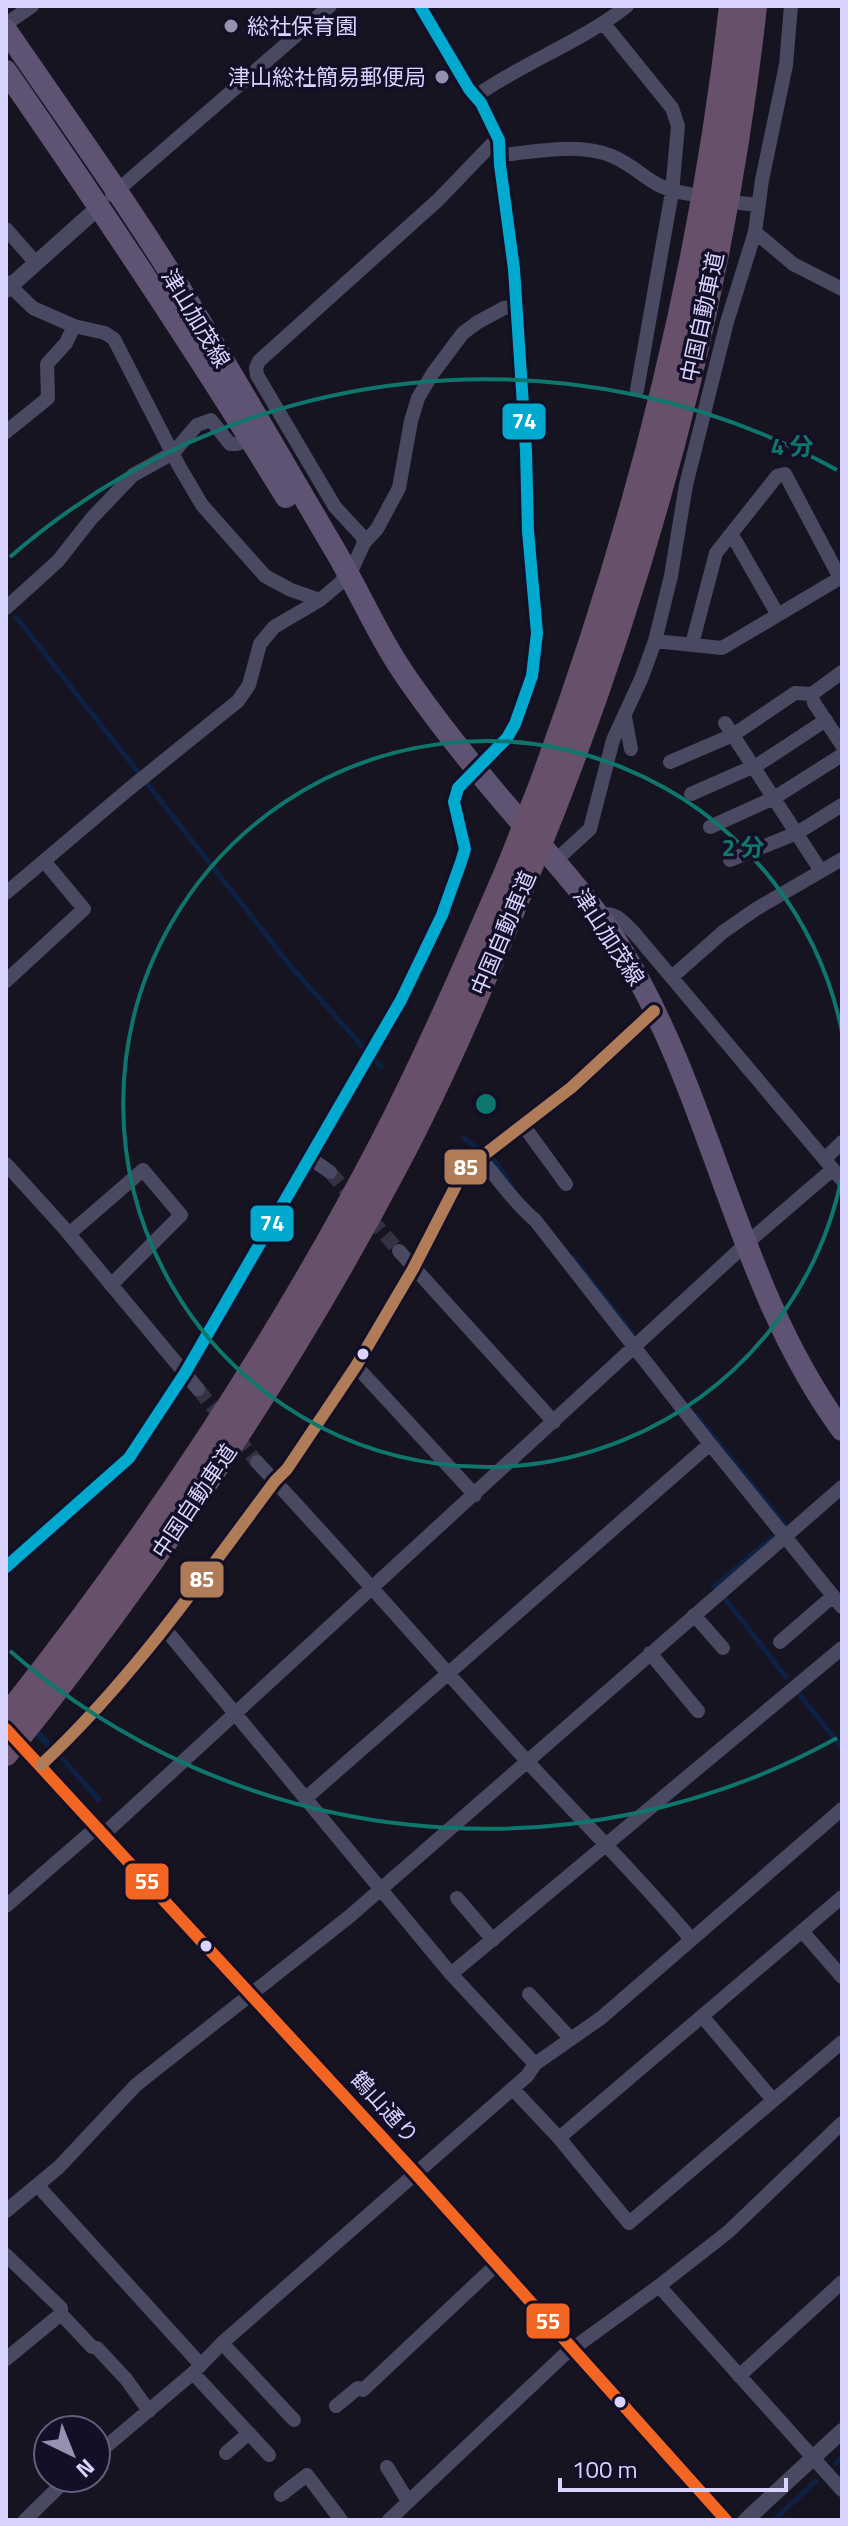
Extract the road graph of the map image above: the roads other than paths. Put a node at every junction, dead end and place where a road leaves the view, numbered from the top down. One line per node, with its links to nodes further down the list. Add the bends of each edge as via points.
1 (32, 6): 9 (street)
2 (330, 6): 13 (street)
3 (420, 6): 11 (street)
4 (627, 6): 8 (street)
5 (731, 6): 52 (highway, 中国自動車道, via 675,342 624,538 570,704)
6 (755, 6): 52 (highway, 中国自動車道, via 718,246 649,531 615,639)
7 (791, 6): 17 (street, via 784,79)
8 (604, 24): 11 (street); 14 (street, via 672,108 678,126)
9 (6, 27): 13 (main road, 津山加茂線)
10 (6, 71): 18 (main road, 津山加茂線)
11 (476, 96): 12 (street)
12 (500, 148): 14 (street, via 596,151); 24 (street); 31 (street, via 491,145 256,368 335,507)
13 (117, 191): 18 (street); 32 (main road, 津山加茂線, via 196,315)
14 (672, 192): 15 (street); 26 (street)
15 (690, 194)
16 (740, 203): 17 (street)
17 (758, 205): 20 (street)
18 (100, 206): 21 (street); 28 (main road, 津山加茂線)
19 (6, 229): 21 (street)
20 (755, 232): 23 (street, via 793,264); 36 (street, via 686,485)
21 (36, 263): 22 (street)
22 (8, 286): 25 (street, via 33,308)
23 (842, 289)
24 (516, 306): 31 (street, via 463,333 433,373 415,410 399,488); 49 (street, via 536,655 515,724)
25 (74, 326): 27 (street, via 47,364 48,398); 29 (street, via 105,333 118,343)
26 (637, 390)
27 (6, 432)
28 (250, 439): 29 (street, via 230,444 211,420 197,425); 32 (main road, 津山加茂線)
29 (173, 453): 33 (street, via 202,505 265,576); 34 (street, via 133,475 58,561)
30 (729, 536): 35 (street); 35 (street, via 777,476 785,474 840,578); 37 (street, via 716,553)
31 (364, 543): 32 (street)
32 (344, 578): 33 (street); 49 (main road, 津山加茂線, via 408,680)
33 (320, 600): 57 (street, via 274,627 260,644 249,685 238,701)
34 (6, 608)
35 (778, 615): 37 (street, via 722,648)
36 (655, 641): 37 (street); 41 (street)
37 (692, 644)
38 (842, 672): 39 (street)
39 (812, 694): 42 (street); 43 (street, via 795,693)
40 (842, 715): 42 (street)
41 (625, 717): 45 (street); 58 (street, via 613,740 590,829)
42 (827, 722): 44 (street); 48 (street)
43 (729, 729): 47 (street); 48 (street)
44 (842, 745)
45 (631, 749)
46 (842, 755): 51 (street)
47 (670, 762)
48 (753, 767): 50 (street); 51 (street)
49 (476, 768): 58 (main road, 津山加茂線); 68 (street, via 458,788 454,802 465,849 442,915 401,1000)
50 (691, 794)
51 (774, 798): 54 (street); 55 (street)
52 (546, 800): 101 (highway, 中国自動車道, bridge, via 476,998 406,1146 301,1336 198,1497 95,1641)
53 (842, 805): 55 (street)
54 (710, 827)
55 (797, 833): 56 (street); 60 (street)
56 (730, 860)
57 (44, 861): 61 (street); 64 (street, via 84,909)
58 (555, 861): 62 (main road, 津山加茂線)
59 (840, 865): 60 (street)
60 (821, 871): 63 (street, via 723,932)
61 (6, 893)
62 (598, 915): 63 (street, via 617,916); 65 (main road, 津山加茂線)
63 (672, 977): 71 (street)
64 (6, 981)
65 (654, 1011): 66 (street); 75 (main road, 津山加茂線)
66 (523, 1125): 69 (street); 73 (street)
67 (842, 1142): 71 (street)
68 (310, 1158): 72 (street); 81 (street)
69 (480, 1158): 77 (street, via 467,1164); 79 (street)
70 (6, 1164): 74 (street)
71 (833, 1169): 75 (street)
72 (330, 1172)
73 (566, 1184)
74 (69, 1234): 78 (street); 78 (street, via 143,1170 181,1215)
75 (747, 1243): 79 (street); 84 (main road, 津山加茂線, via 786,1338)
76 (399, 1251): 77 (street)
77 (413, 1269): 80 (street); 83 (street)
78 (111, 1285): 81 (street)
79 (635, 1349): 83 (street); 85 (street)
80 (356, 1366): 87 (street); 89 (street)
81 (185, 1373): 82 (street); 91 (street, via 129,1458)
82 (198, 1389)
83 (554, 1422): 89 (street)
84 (842, 1430)
85 (710, 1444): 90 (street); 100 (street)
86 (257, 1462): 87 (street)
87 (275, 1481): 92 (street); 95 (street)
88 (842, 1487): 90 (street)
89 (475, 1495): 92 (street)
90 (785, 1535): 93 (street); 94 (street)
91 (6, 1567)
92 (373, 1587): 100 (street); 103 (street)
93 (838, 1601): 96 (street)
94 (694, 1615): 97 (street); 99 (street)
95 (165, 1629): 103 (street); 108 (street, via 104,1702)
96 (780, 1642)
97 (723, 1648)
98 (842, 1648): 112 (street)
99 (650, 1653): 102 (street); 107 (street)
100 (449, 1673): 107 (street); 109 (street)
101 (33, 1702): 104 (highway, 中国自動車道); 106 (highway, 中国自動車道, bridge)
102 (698, 1711)
103 (234, 1714): 109 (street); 111 (street)
104 (6, 1717)
105 (6, 1729): 108 (street, 鶴山通り)
106 (6, 1754)
107 (527, 1761): 112 (street); 113 (street)
108 (41, 1765): 111 (street, 鶴山通り)
109 (306, 1798): 113 (street)
110 (842, 1809): 118 (street)
111 (101, 1830): 116 (street); 122 (street, 鶴山通り)
112 (606, 1845): 118 (street); 119 (street)
113 (381, 1890): 120 (street); 122 (street)
114 (842, 1897): 117 (street)
115 (457, 1898): 119 (street)
116 (6, 1906)
117 (802, 1931): 121 (street); 124 (street)
118 (691, 1939): 125 (street)
119 (493, 1940): 120 (street)
120 (451, 1974): 127 (street)
121 (842, 1977)
122 (252, 1994): 132 (street, 鶴山通り); 133 (street, via 136,2085)
123 (529, 1994): 125 (street)
124 (702, 2016): 129 (street); 131 (street)
125 (571, 2039): 127 (street)
126 (842, 2042): 129 (street)
127 (535, 2064): 128 (street)
128 (513, 2089): 131 (street); 132 (street)
129 (773, 2100): 131 (street, via 629,2223)
130 (842, 2123): 138 (street, via 728,2232)
131 (559, 2138)
132 (416, 2174): 136 (street, 鶴山通り); 140 (street)
133 (38, 2186): 134 (street); 143 (street)
134 (6, 2211)
135 (6, 2255): 139 (street, via 61,2308)
136 (497, 2264): 141 (street, 鶴山通り); 145 (street, via 363,2390 358,2388)
137 (842, 2282): 144 (street)
138 (659, 2286): 141 (street); 144 (street)
139 (61, 2314): 142 (street); 146 (street, via 126,2379)
140 (222, 2343): 143 (street); 147 (street)
141 (573, 2348): 158 (street); 162 (street, 鶴山通り)
142 (6, 2359)
143 (197, 2369): 146 (street); 149 (street)
144 (739, 2376): 153 (street)
145 (336, 2406)
146 (149, 2411): 150 (street)
147 (294, 2420)
148 (842, 2431): 153 (street)
149 (249, 2433): 151 (street); 152 (street)
150 (112, 2442)
151 (226, 2453)
152 (269, 2455)
153 (813, 2458): 155 (street); 163 (street)
154 (387, 2467): 158 (street)
155 (842, 2490)
156 (52, 2494): 159 (street)
157 (281, 2495): 160 (street, via 307,2475)
158 (408, 2501): 161 (street)
159 (25, 2520)
160 (341, 2520)
161 (389, 2520)
162 (726, 2520)
163 (746, 2520)

